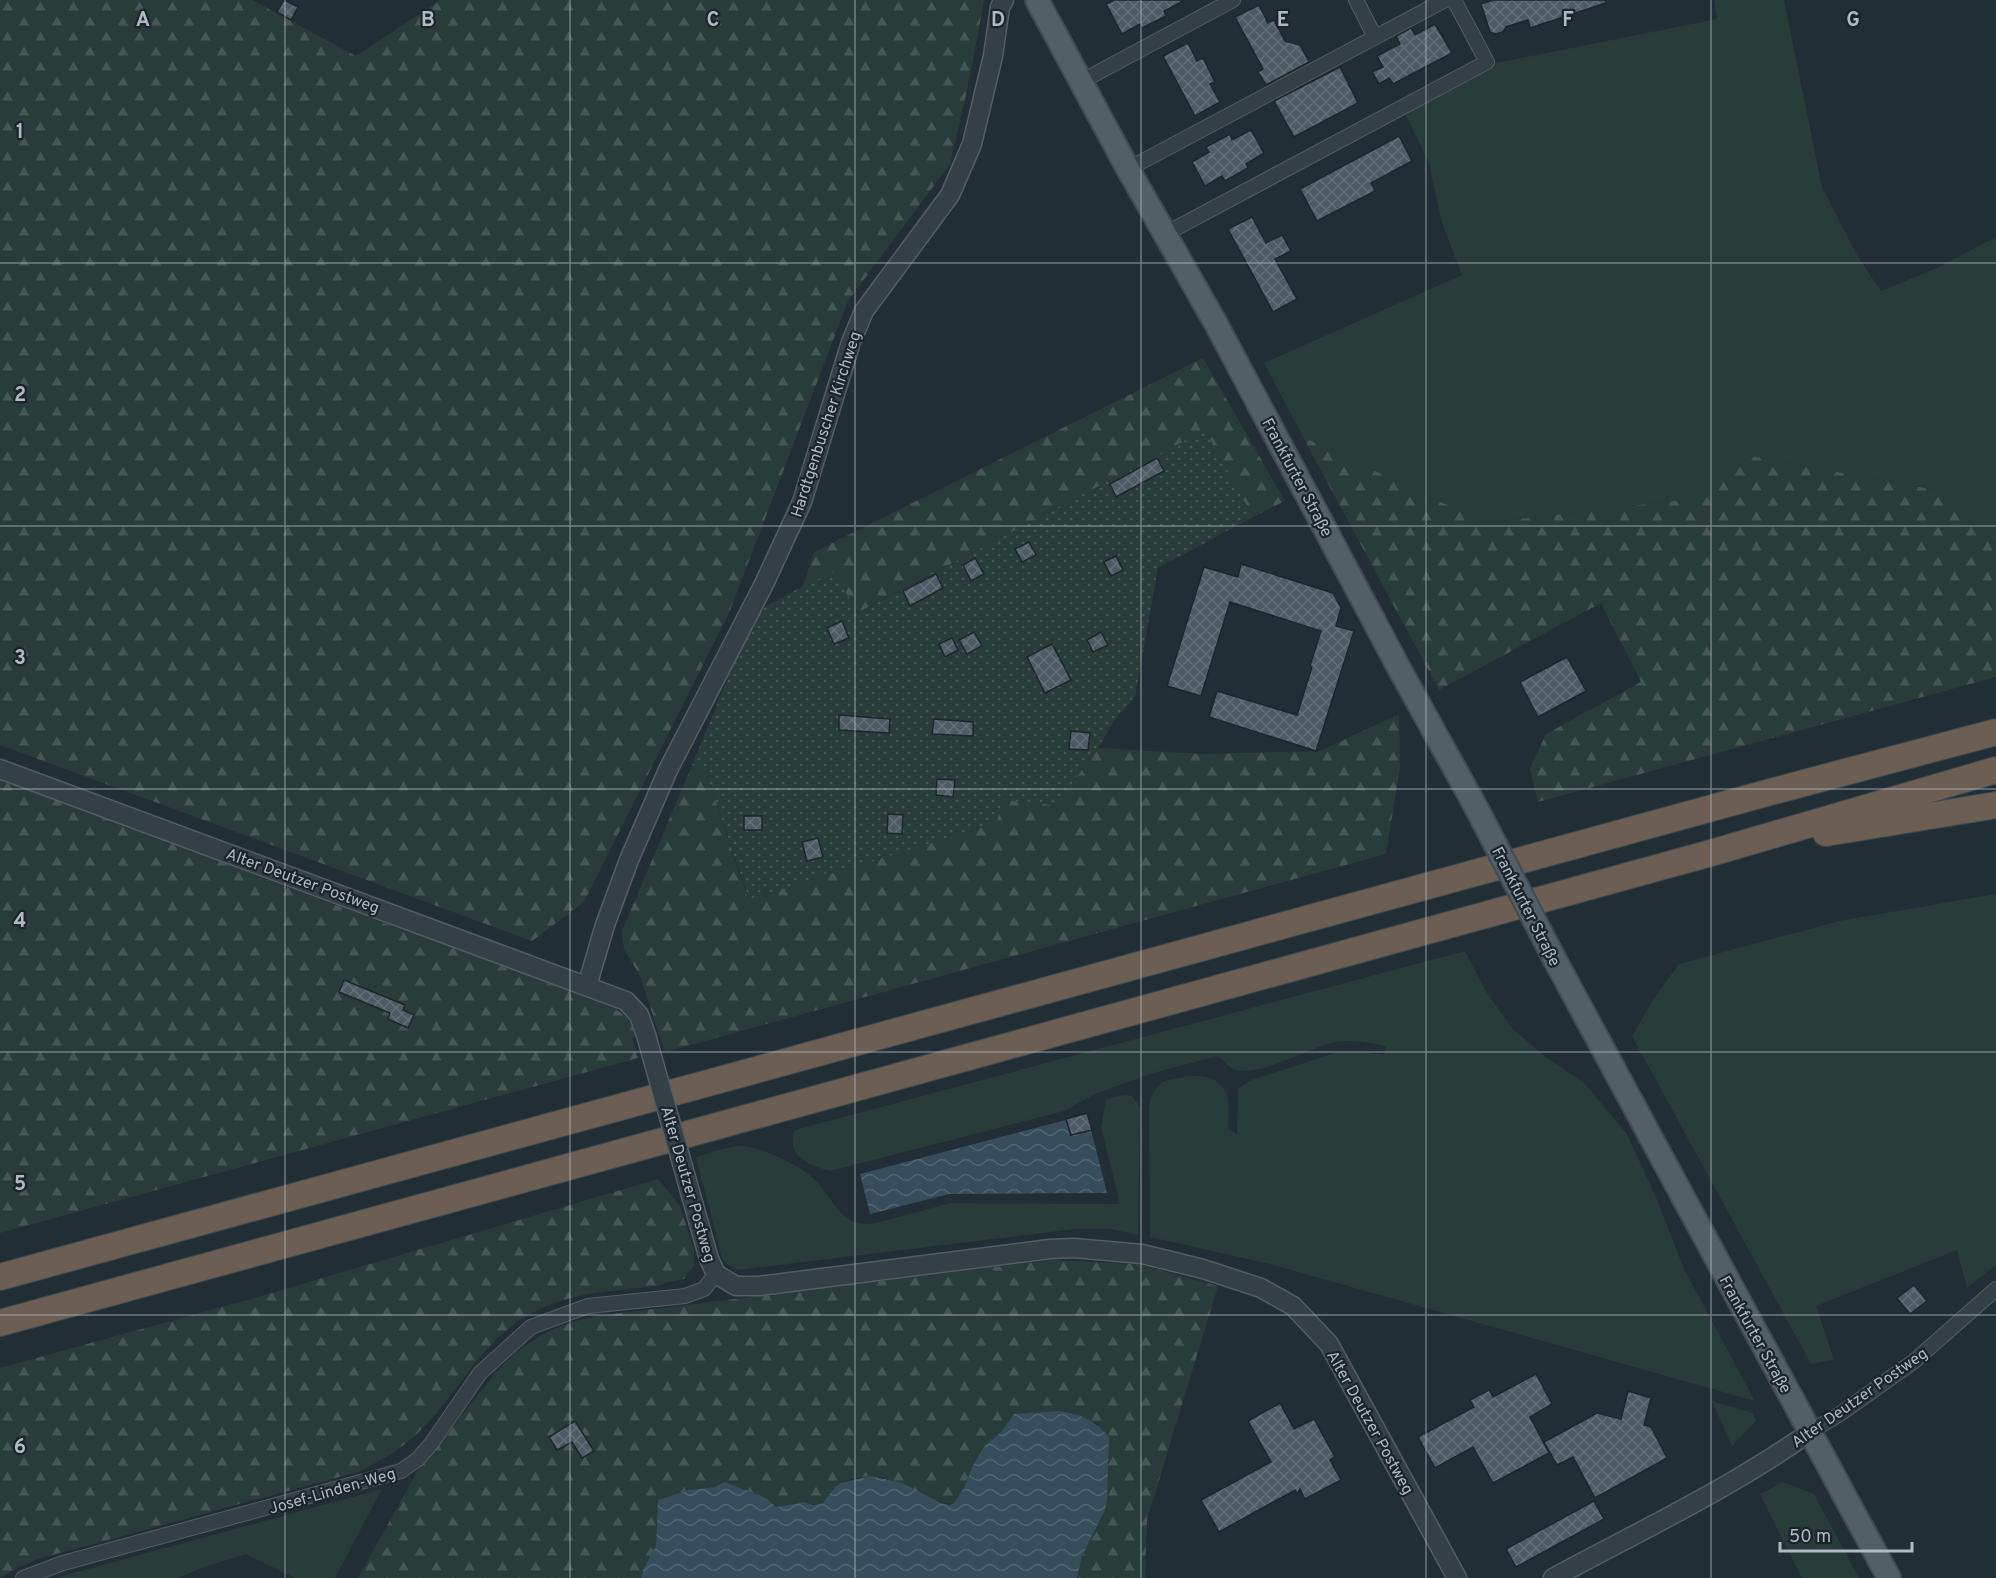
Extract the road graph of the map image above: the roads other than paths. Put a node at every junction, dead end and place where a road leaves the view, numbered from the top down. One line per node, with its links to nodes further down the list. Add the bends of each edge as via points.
1 (1004, 0): 16 (street, Hardtgenbuscher Kirchweg, via 972,144 950,195 864,311 802,502 668,770 629,860)
2 (1037, 0): 8 (main road, Frankfurter Straße)
3 (1233, 0): 8 (street)
4 (1356, 0): 7 (street)
5 (1445, 0): 7 (street)
6 (1454, 0): 10 (street, via 1487,62)
7 (1375, 37): 9 (street)
8 (1082, 81): 9 (main road, Frankfurter Straße)
9 (1128, 169): 10 (main road, Frankfurter Straße)
10 (1165, 234): 21 (main road, Frankfurter Straße, bridge)
11 (1996, 732): 18 (highway)
12 (0, 769): 16 (street, Alter Deutzer Postweg)
13 (1996, 770): 15 (highway)
14 (1996, 805): 15 (highway)
15 (1711, 853): 20 (highway)
16 (587, 986): 17 (street, Alter Deutzer Postweg, bridge, via 626,1001 639,1015)
17 (716, 1274): 22 (street, Josef-Linden-Weg, via 704,1289 685,1296 588,1306 531,1327 480,1373 431,1444 401,1471 63,1563); 23 (street, Alter Deutzer Postweg, via 736,1286 759,1286 1074,1248 1142,1254 1261,1288 1293,1306 1329,1344)
18 (0, 1277)
19 (1996, 1289): 21 (street, Alter Deutzer Postweg, via 1912,1362)
20 (0, 1323)
21 (1810, 1432): 24 (street, Alter Deutzer Postweg, via 1695,1503); 25 (main road, Frankfurter Straße)
22 (23, 1578)
23 (1457, 1578)
24 (1553, 1578)
25 (1889, 1578)

